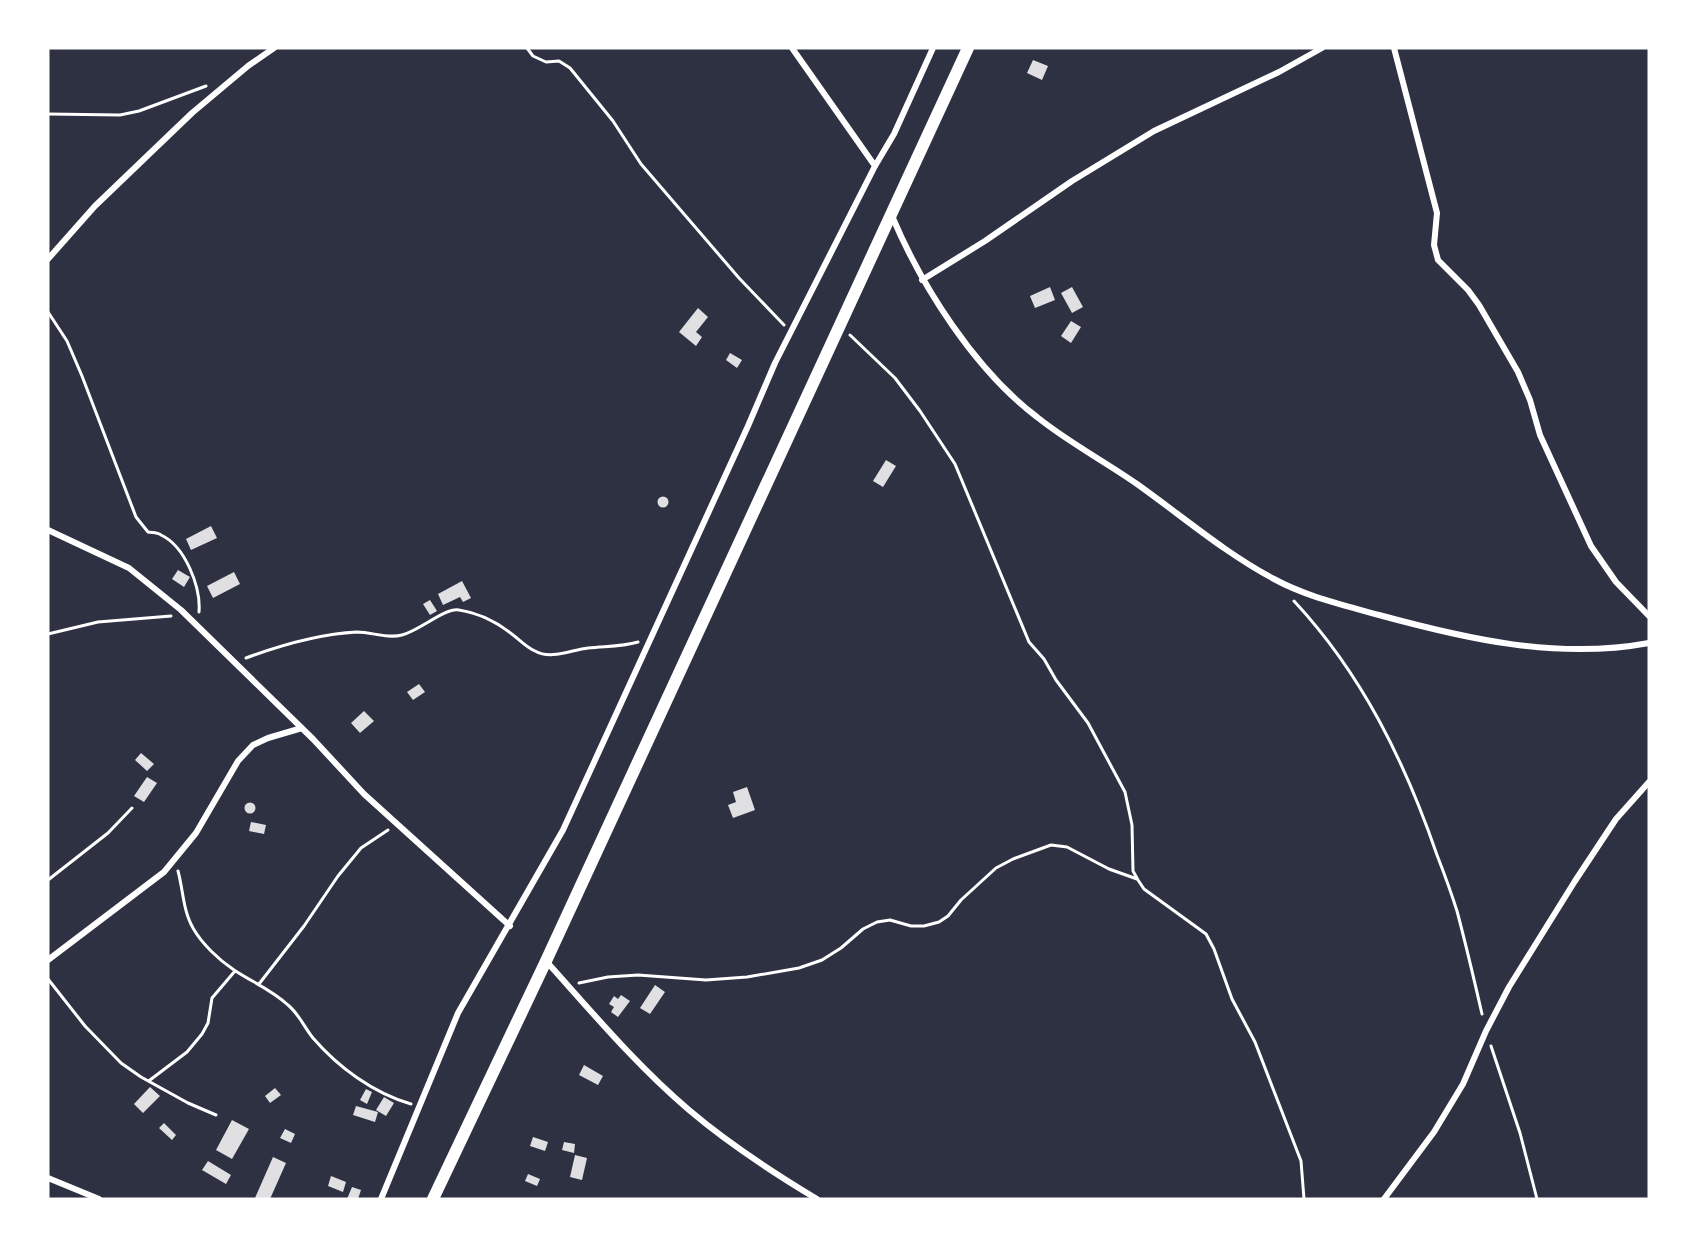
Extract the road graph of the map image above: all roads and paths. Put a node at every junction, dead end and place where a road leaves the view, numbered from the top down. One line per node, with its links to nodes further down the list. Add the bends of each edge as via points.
1 (274, 48): 12 (street, via 192,113 95,206)
2 (527, 48): 16 (path, via 533,56 546,62 559,61 570,68 613,121 641,164)
3 (792, 48): 10 (street)
4 (933, 48): 10 (street)
5 (968, 48): 11 (highway)
6 (1322, 48): 13 (street, via 1154,130)
7 (1394, 48): 20 (street, via 1437,213 1434,244 1438,260 1479,305 1518,372 1540,435 1591,546 1616,582)
8 (209, 85): 9 (path, via 120,115)
9 (48, 114)
10 (875, 166): 16 (street)
11 (892, 215): 13 (street); 15 (highway)
12 (48, 259)
13 (922, 280): 18 (street, via 1007,392 1037,418 1230,553)
14 (48, 312): 21 (path, via 63,333 82,376 136,518 148,532 161,534 170,542 190,567 200,608)
15 (840, 325): 32 (path, via 895,378 955,464 1029,642 1088,723 1125,792 1132,825 1133,871); 35 (highway)
16 (791, 333): 23 (street)
17 (48, 530): 19 (street, via 129,568)
18 (1275, 580): 24 (street, via 1342,605 1466,638 1565,649); 40 (path, via 1339,655 1401,762 1456,909)
19 (186, 615): 21 (street); 22 (path, via 98,622)
20 (1649, 616)
21 (198, 626): 25 (street)
22 (48, 634)
23 (651, 638): 25 (path, via 613,648 543,654 491,620 456,609 400,636 332,634); 33 (street, via 564,830)
24 (1649, 643)
25 (235, 662): 26 (street)
26 (302, 728): 29 (street); 30 (street, via 253,745 238,760)
27 (1649, 782): 40 (street, via 1616,819 1575,881)
28 (132, 808): 31 (path, via 108,833)
29 (397, 824): 33 (street); 38 (path, via 361,848)
30 (176, 860): 34 (street); 36 (path, via 186,914 193,929)
31 (48, 880)
32 (1138, 880): 39 (path, via 1067,848 1051,845 996,868 939,921 924,926 890,920 877,922 822,960 799,968 706,980 608,977); 49 (path, via 1159,901 1206,934 1214,949 1301,1161)
33 (510, 926): 42 (street, via 458,1013)
34 (48, 960)
35 (546, 961): 39 (street); 47 (highway)
36 (235, 971): 38 (path); 41 (path, via 212,998 202,1034 187,1052)
37 (48, 979): 41 (path, via 121,1063)
38 (259, 984): 42 (path, via 288,1005 334,1060 382,1092)
39 (568, 986): 48 (street, via 614,1039 687,1109)
40 (1486, 1030): 50 (street, via 1463,1084 1434,1132); 51 (path)
41 (150, 1080): 43 (path, via 188,1103)
42 (418, 1106): 46 (street)
43 (216, 1114)
44 (48, 1178): 45 (street)
45 (99, 1199)
46 (381, 1199)
47 (433, 1199)
48 (816, 1199)
49 (1304, 1199)
50 (1384, 1199)
51 (1538, 1199)

